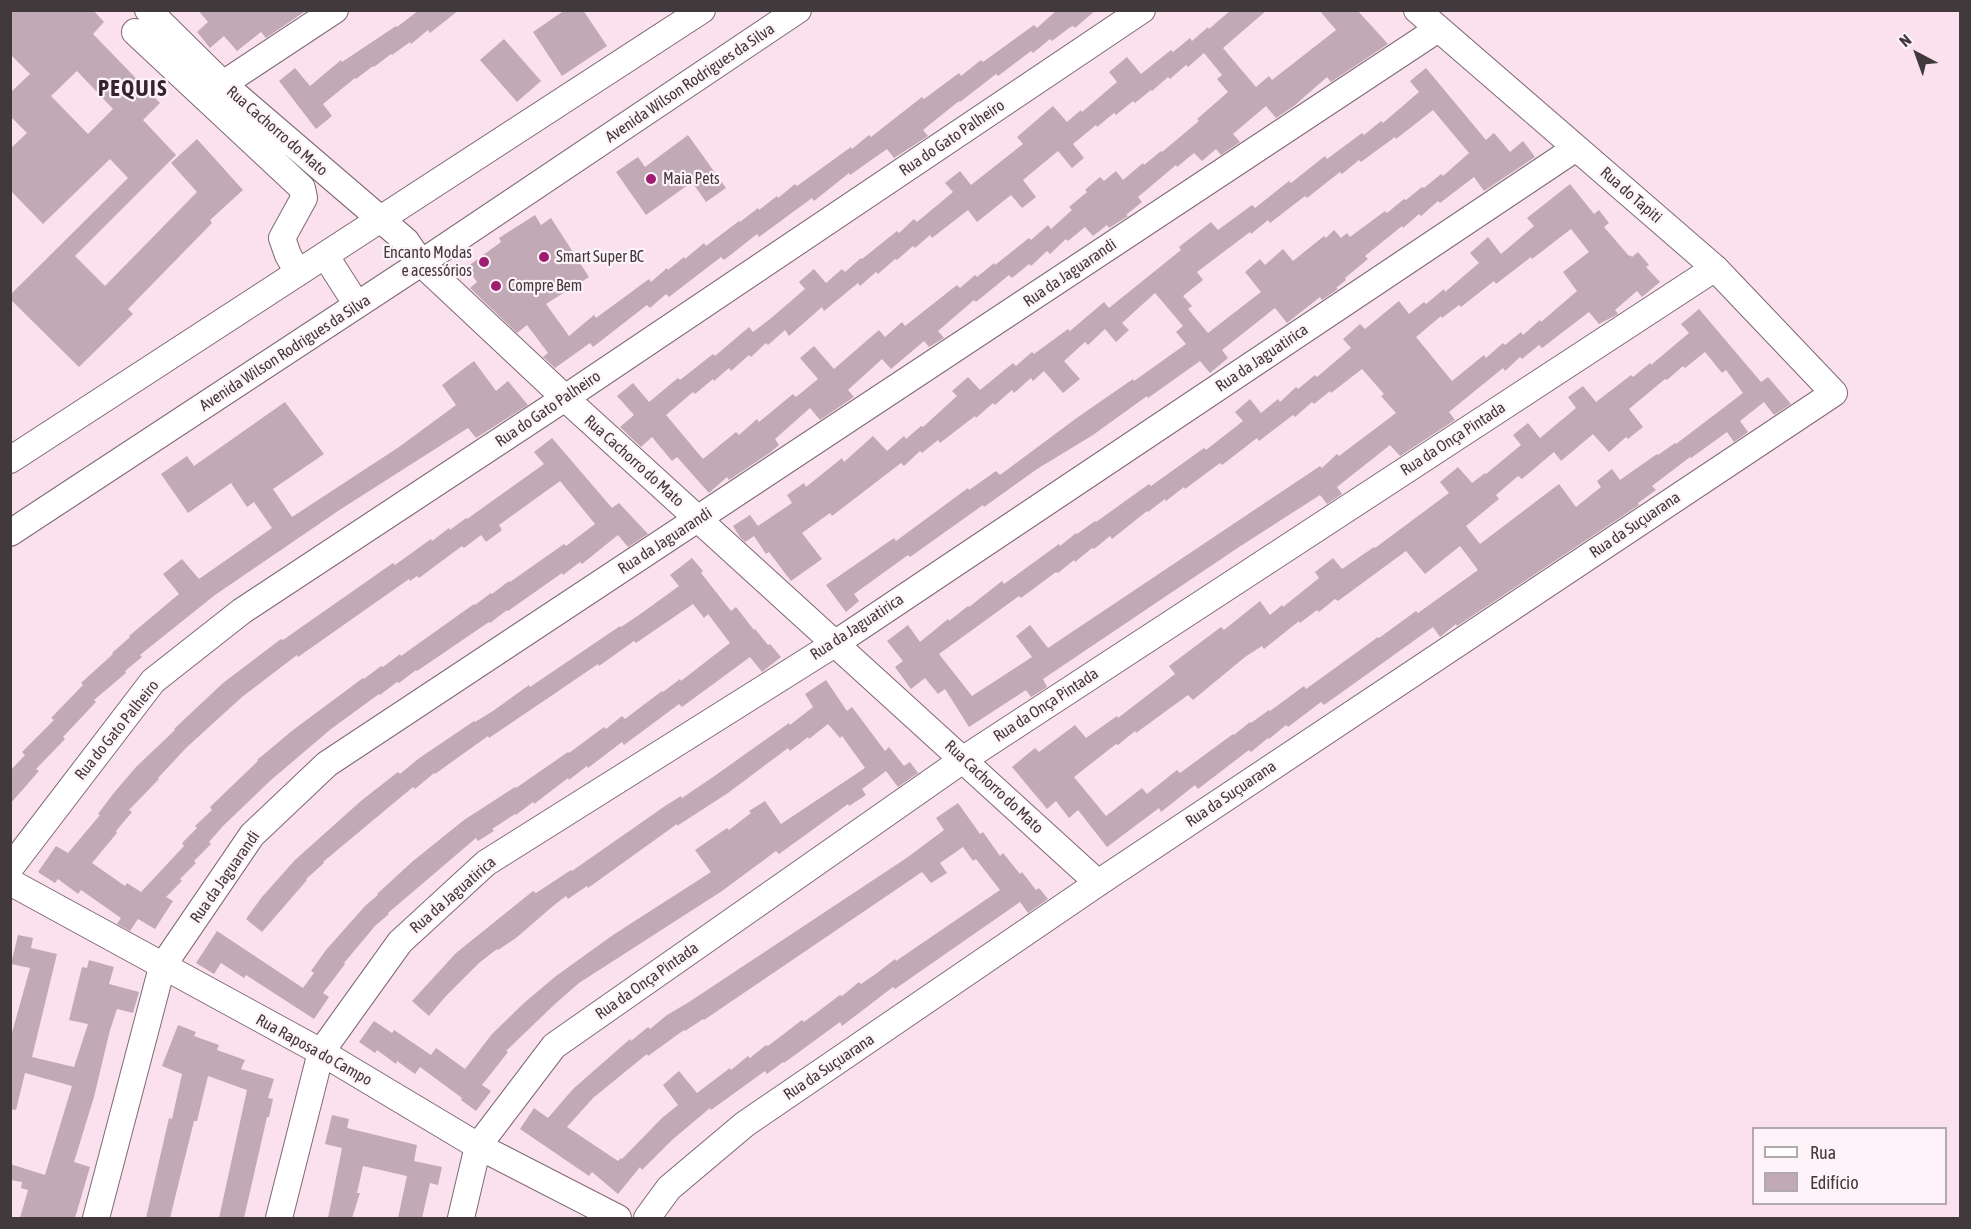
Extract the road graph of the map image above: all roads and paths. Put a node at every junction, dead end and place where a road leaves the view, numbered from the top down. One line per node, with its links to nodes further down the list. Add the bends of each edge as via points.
1 (335, 10): 8 (street)
2 (702, 10): 10 (street)
3 (798, 10): 12 (street, Avenida Wilson Rodrigues da Silva)
4 (1142, 10): 17 (street, Rua do Gato Palheiro)
5 (1417, 10): 7 (street, Rua do Tapiti)
6 (141, 21): 8 (street, Rua Cachorro do Mato); 14 (street, via 302,188 300,208 282,238)
7 (1438, 29): 9 (street, Rua do Tapiti); 19 (street, Rua da Jaguarandi)
8 (223, 84): 10 (street, Rua Cachorro do Mato)
9 (1576, 148): 13 (street, Rua do Tapiti); 21 (street, Rua da Jaguatirica)
10 (379, 220): 11 (street); 12 (street, Rua Cachorro do Mato, via 406,241)
11 (325, 255): 14 (street); 15 (street)
12 (421, 263): 15 (street, Avenida Wilson Rodrigues da Silva); 17 (street, Rua Cachorro do Mato)
13 (1715, 268): 16 (street, Rua do Tapiti); 22 (street, Rua da Onça Pintada)
14 (298, 273): 18 (street)
15 (357, 305): 20 (street, Avenida Wilson Rodrigues da Silva)
16 (1834, 393): 25 (street, Rua da Suçuarana)
17 (565, 398): 19 (street, Rua Cachorro do Mato); 23 (street, Rua do Gato Palheiro, via 242,611 153,681)
18 (10, 460)
19 (699, 519): 21 (street, Rua Cachorro do Mato); 26 (street, Rua da Jaguarandi, via 327,764 252,835)
20 (10, 533)
21 (836, 643): 22 (street, Rua Cachorro do Mato); 27 (street, Rua da Jaguatirica, via 486,863 400,942)
22 (964, 759): 25 (street, Rua Cachorro do Mato); 28 (street, Rua da Onça Pintada, via 554,1046)
23 (10, 868)
24 (10, 882): 26 (street, Rua Raposa do Campo)
25 (1098, 883): 33 (street, Rua da Suçuarana, via 745,1124 669,1188)
26 (162, 967): 27 (street, Rua Raposa do Campo); 29 (street, Rua da Jaguarandi)
27 (321, 1052): 28 (street, Rua Raposa do Campo); 30 (street, Rua da Jaguatirica)
28 (478, 1146): 31 (street, Rua da Onça Pintada); 32 (street, Rua Raposa do Campo)
29 (96, 1218)
30 (279, 1218)
31 (461, 1218)
32 (618, 1218)
33 (647, 1218)

